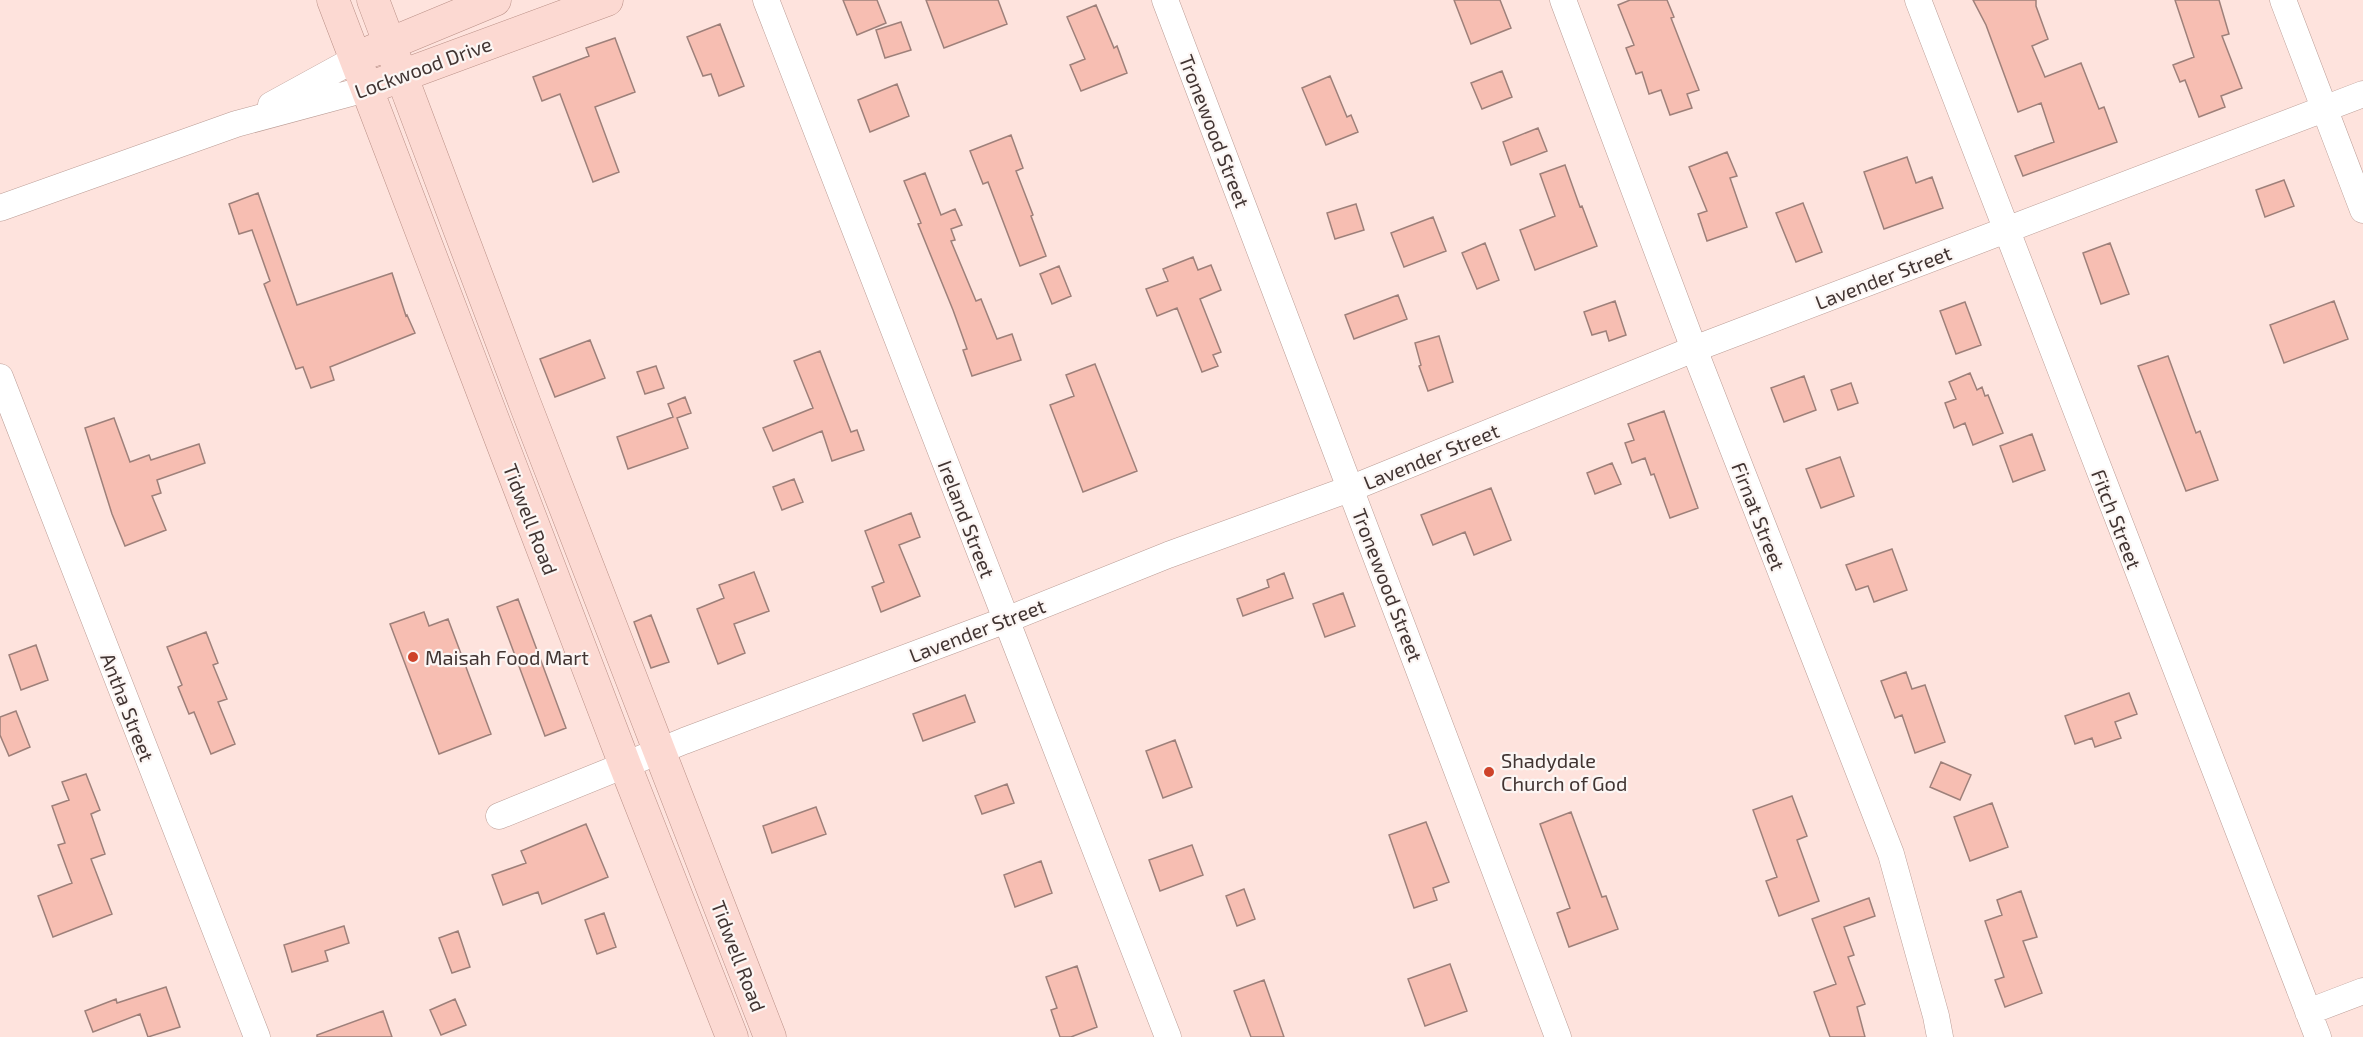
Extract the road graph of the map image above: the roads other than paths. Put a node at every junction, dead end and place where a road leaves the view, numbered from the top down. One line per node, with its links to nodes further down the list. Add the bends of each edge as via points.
1 (333, 0): 11 (main road, Tidwell Road)
2 (373, 0): 10 (main road, Tidwell Road)
3 (495, 0): 10 (main road, Lockwood Drive)
4 (607, 0): 12 (main road, Lockwood Drive)
5 (766, 0): 25 (street, Ireland Street)
6 (1165, 0): 24 (street, Tronewood Street)
7 (1563, 0): 20 (street, Firnat Street)
8 (1917, 0): 19 (street, Fitch Street)
9 (2283, 0): 15 (street)
10 (389, 43): 11 (main road, Lockwood Drive); 12 (main road, Tidwell Road)
11 (355, 59): 13 (main road, Tidwell Road); 16 (street, Lockwood Drive)
12 (401, 76): 13 (main road, Lockwood Drive); 22 (main road, Tidwell Road)
13 (366, 90): 16 (street, Lockwood Drive); 23 (main road, Tidwell Road)
14 (2363, 94): 15 (street, Lavender Street)
15 (2324, 110): 18 (street); 19 (street, Lavender Street)
16 (236, 124): 17 (street, Lockwood Drive)
17 (0, 207)
18 (2363, 210)
19 (2006, 231): 20 (street, Lavender Street); 32 (street, Fitch Street)
20 (1694, 349): 24 (street, Lavender Street); 38 (street, Firnat Street, via 1891,854)
21 (0, 377): 33 (street, Antha Street)
22 (525, 404): 23 (main road); 26 (main road, Tidwell Road)
23 (492, 417): 27 (main road, Tidwell Road)
24 (1352, 488): 25 (street, Lavender Street); 37 (street, Tronewood Street)
25 (1006, 620): 26 (street, Lavender Street); 36 (street, Ireland Street)
26 (660, 750): 27 (street, Lavender Street); 29 (main road, Tidwell Road)
27 (625, 765): 28 (street, Lavender Street); 31 (main road, Tidwell Road)
28 (499, 816)
29 (751, 986): 31 (main road); 35 (main road, Tidwell Road)
30 (2363, 991): 32 (street)
31 (717, 1000): 34 (main road, Tidwell Road)
32 (2308, 1012): 39 (street, Fitch Street)
33 (257, 1037)
34 (732, 1037)
35 (770, 1037)
36 (1168, 1037)
37 (1558, 1037)
38 (1940, 1037)
39 (2318, 1037)

